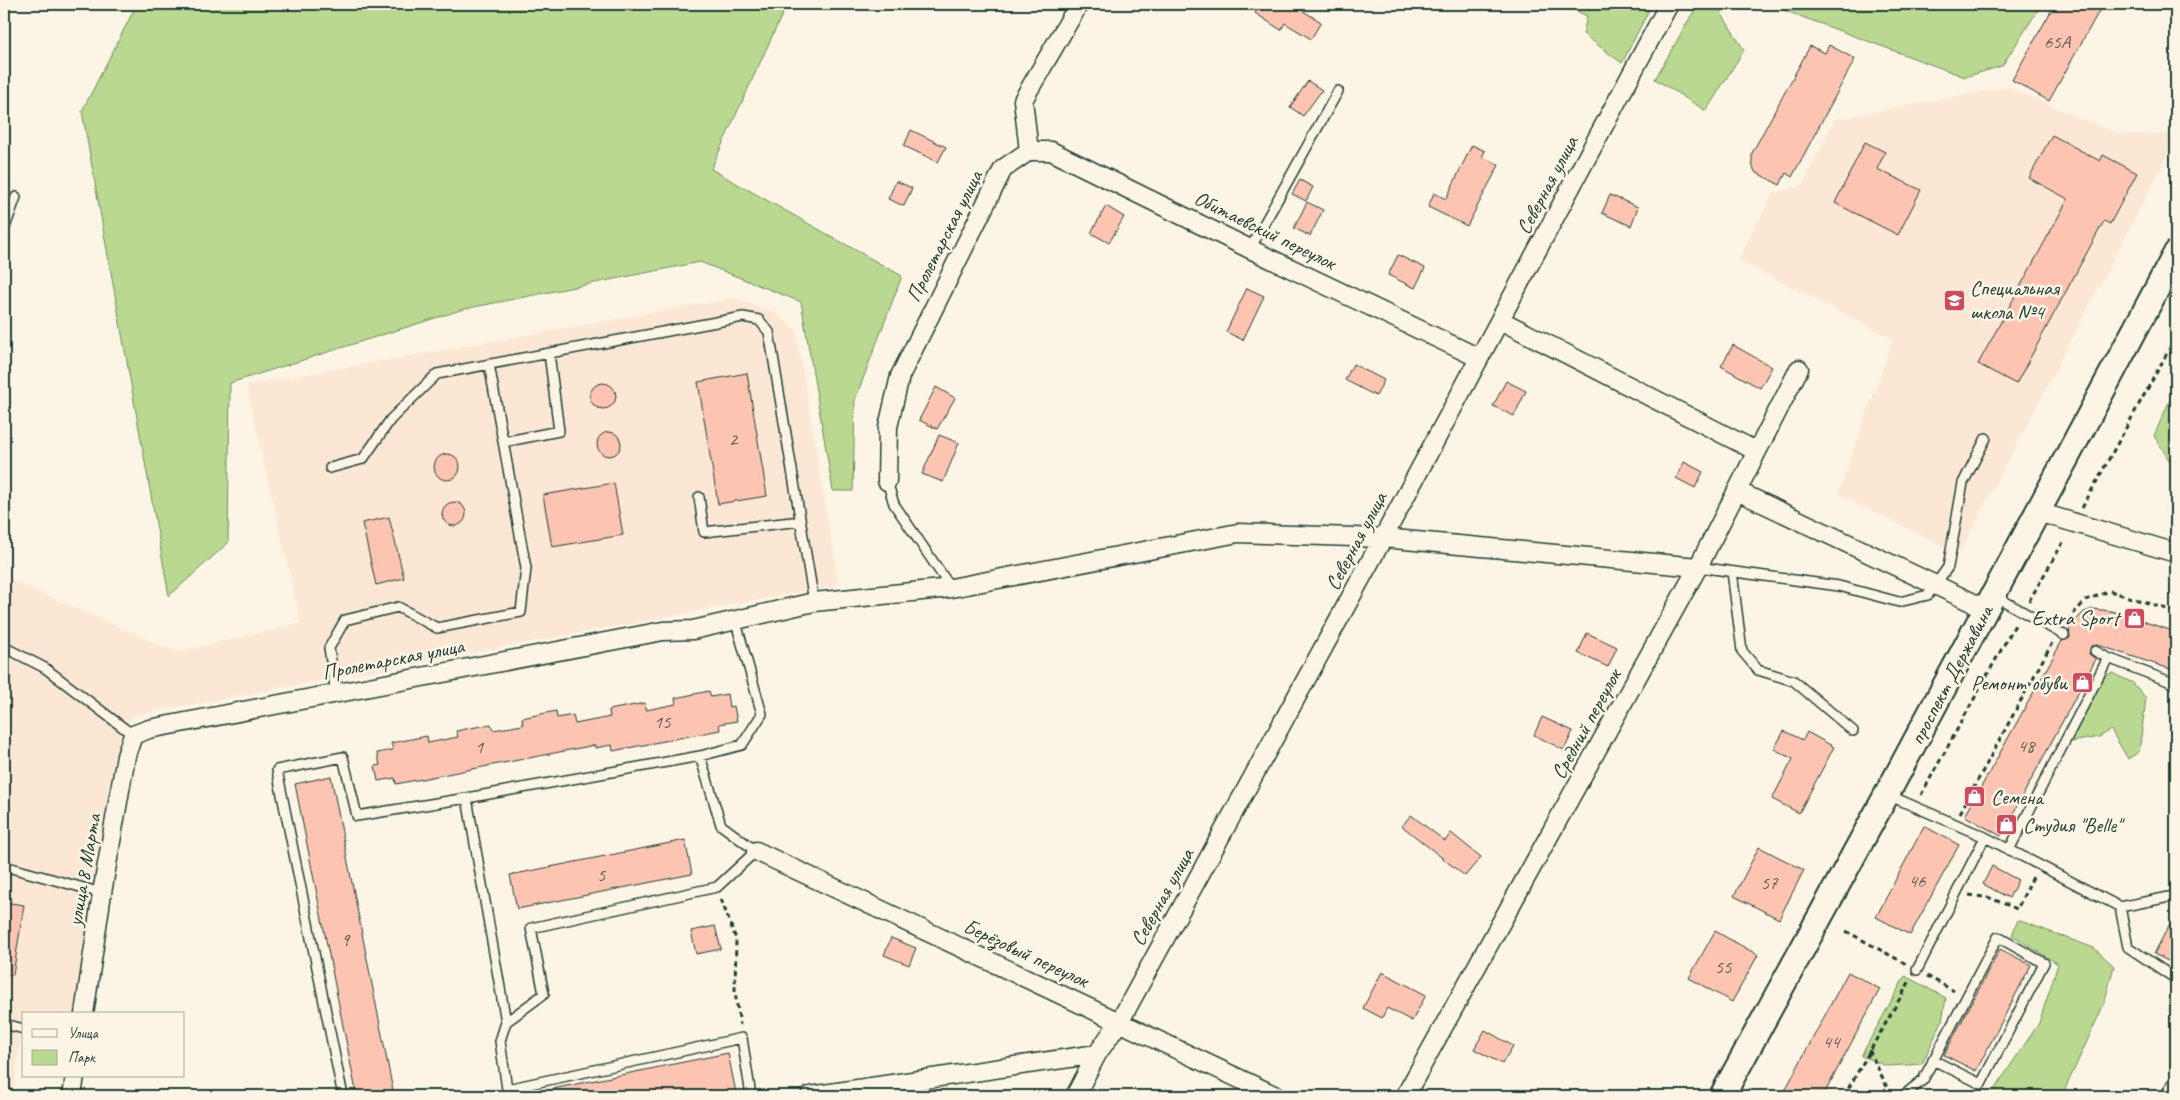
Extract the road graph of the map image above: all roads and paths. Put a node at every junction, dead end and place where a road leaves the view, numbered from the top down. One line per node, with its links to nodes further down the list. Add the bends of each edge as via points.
1 (1079, 4): 4 (street, via 1023,100)
2 (1669, 4): 9 (street, Северная улица)
3 (1338, 91): 7 (lane)
4 (1029, 151): 7 (street, Обитаевский переулок, via 1052,151); 19 (street, Пролетарская улица, via 1003,169 900,376 888,427)
5 (16, 197): 6 (lane)
6 (4, 230)
7 (1250, 249): 12 (street, Обитаевский переулок)
8 (2176, 253): 23 (main road, проспект Державина)
9 (1500, 320): 12 (street, Северная улица); 17 (street)
10 (2176, 337): 22 (path)
11 (549, 353): 13 (lane); 16 (lane, via 559,431); 24 (lane, via 743,317 759,320 769,332)
12 (1479, 358): 26 (street, Северная улица)
13 (489, 364): 16 (lane); 18 (lane, via 437,374 392,419 363,459)
14 (1799, 369): 17 (street, Средний переулок)
15 (1986, 438): 30 (lane, via 1964,483 1948,567)
16 (503, 442): 42 (lane, via 526,568 521,612 437,628 398,607 345,620 329,648)
17 (1756, 451): 20 (street, Средний переулок)
18 (330, 468)
19 (887, 481): 31 (lane, via 894,504)
20 (1737, 491): 28 (street, Средний переулок); 30 (street)
21 (699, 497): 24 (lane, via 704,532)
22 (2081, 510)
23 (2038, 512): 27 (street); 33 (main road, проспект Державина)
24 (801, 521): 32 (lane)
25 (2067, 535): 34 (path)
26 (1383, 538): 28 (street, Пролетарская улица); 31 (street, Пролетарская улица, via 1238,533); 63 (street, Северная улица)
27 (2176, 553)
28 (1698, 567): 29 (lane); 80 (street, Средний переулок)
29 (1732, 572): 30 (lane, via 1839,586 1899,602 1928,595); 43 (lane, via 1742,651 1758,670 1794,681)
30 (1936, 586): 33 (street)
31 (952, 588): 32 (street, Пролетарская улица)
32 (814, 602): 36 (street, Пролетарская улица)
33 (1990, 602): 34 (lane); 46 (main road, проспект Державина)
34 (2023, 611): 37 (lane); 48 (path)
35 (2176, 612): 37 (path, via 2110,591 2086,600)
36 (735, 618): 42 (street, Пролетарская улица, via 693,630 663,631); 45 (lane, via 762,714 742,745)
37 (2061, 633): 49 (path)
38 (4, 647): 44 (lane, via 45,668)
39 (2095, 651): 40 (lane)
40 (2108, 658): 41 (lane); 51 (lane)
41 (2176, 684)
42 (336, 693): 44 (street, Пролетарская улица)
43 (1853, 731)
44 (133, 734): 57 (street, улица 8 Марта, via 126,756)
45 (700, 756): 47 (lane); 52 (lane, via 721,825)
46 (1887, 794): 48 (lane); 81 (main road, проспект Державина)
47 (467, 798): 64 (lane); 75 (lane, via 358,816 343,756 277,770)
48 (1915, 807): 49 (lane)
49 (1953, 824): 50 (lane)
50 (1985, 837): 51 (lane); 56 (lane)
51 (2009, 850): 53 (lane)
52 (756, 851): 55 (lane); 63 (street, Берёзовый переулок)
53 (2039, 865): 56 (path, via 2017,909 1990,898); 59 (lane)
54 (4, 866): 57 (lane)
55 (716, 887): 64 (lane, via 531,928 544,994); 67 (path, via 736,939 735,992)
56 (1956, 892): 60 (lane)
57 (102, 893): 62 (street, улица 8 Марта)
58 (2174, 896): 59 (lane)
59 (2120, 907): 61 (lane, via 2128,947)
60 (1917, 970): 68 (path)
61 (2176, 980)
62 (84, 1012)
63 (1120, 1021): 69 (street, Северная улица); 79 (street, Берёзовый переулок)
64 (506, 1022): 73 (lane, via 500,1041)
65 (4, 1024): 66 (lane)
66 (22, 1028)
67 (742, 1038): 73 (lane); 76 (lane)
68 (1869, 1050): 82 (path); 83 (path)
69 (1097, 1054): 77 (street); 78 (street, Северная улица)
70 (1934, 1060): 70 (lane, via 1998,937 2044,963 1981,1084); 84 (lane, via 1923,1080)
71 (75, 1078): 74 (street)
72 (2176, 1078): 85 (lane)
73 (508, 1093)
74 (72, 1096)
75 (343, 1096)
76 (751, 1096)
77 (810, 1096)
78 (1075, 1096)
79 (1276, 1096)
80 (1405, 1096)
81 (1722, 1096)
82 (1844, 1096)
83 (1892, 1096)
84 (1905, 1096)
85 (2165, 1096)

